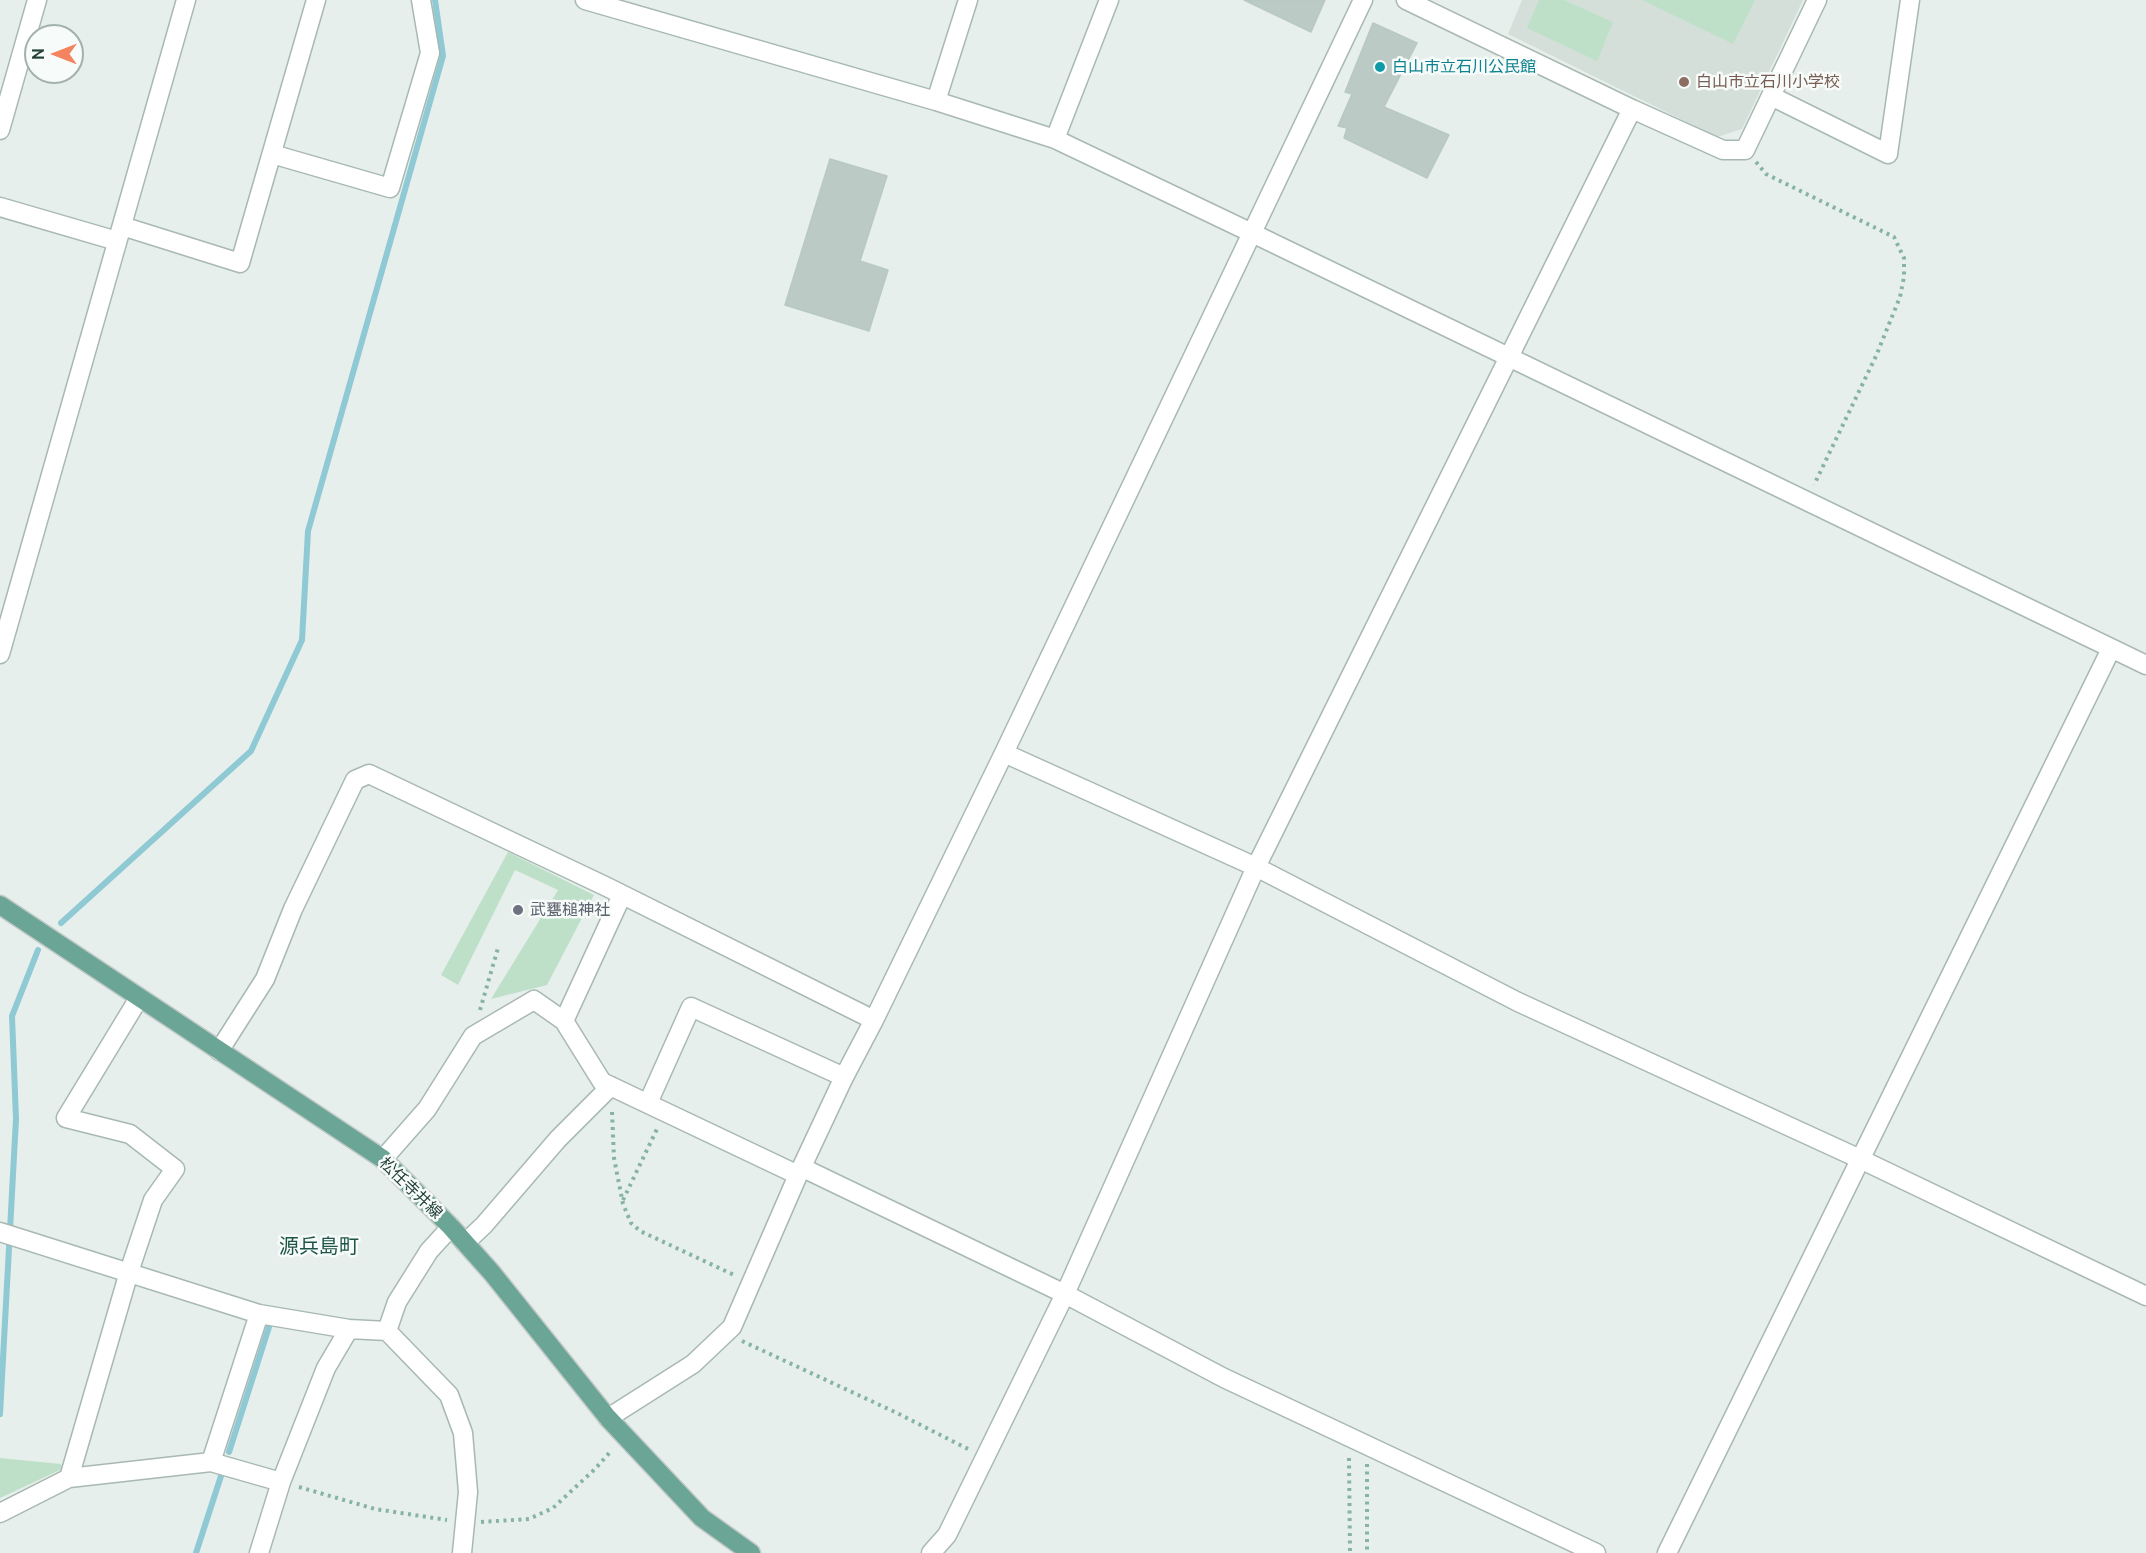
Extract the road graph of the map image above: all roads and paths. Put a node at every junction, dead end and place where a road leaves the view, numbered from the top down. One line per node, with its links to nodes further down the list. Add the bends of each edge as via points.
1 (37, 0): 15 (street)
2 (186, 0): 21 (street)
3 (316, 0): 18 (street)
4 (421, 0): 18 (street, via 430,53 390,188)
5 (585, 0): 13 (street)
6 (968, 0): 13 (street)
7 (1109, 0): 16 (street)
8 (1363, 0): 20 (street)
9 (1406, 0): 14 (street)
10 (1817, 0): 12 (street)
11 (1910, 0): 12 (street, via 1888,154)
12 (1771, 96): 17 (street)
13 (936, 101): 16 (street)
14 (1632, 109): 17 (street, via 1724,150); 22 (street)
15 (0, 130)
16 (1054, 139): 20 (street)
17 (1745, 150): 23 (path, via 1766,174 1894,237 1904,258 1900,297)
18 (272, 154): 21 (street, via 240,263)
19 (0, 207): 21 (street)
20 (1252, 232): 22 (street); 27 (street)
21 (119, 234): 25 (street)
22 (1508, 358): 23 (street); 28 (street)
23 (1806, 501): 24 (street)
24 (2111, 649): 26 (street); 42 (street)
25 (0, 654)
26 (2146, 665)
27 (1004, 753): 28 (street); 33 (street)
28 (1256, 867): 42 (street, via 1518,1002); 50 (street)
29 (622, 894): 33 (street); 34 (street); 36 (street, via 369,774 355,780 293,909 265,979)
30 (0, 905): 32 (main road, 松任寺井線)
31 (498, 948): 35 (path)
32 (139, 998): 36 (main road, 松任寺井線); 48 (street, via 66,1118 130,1134 175,1169 153,1200)
33 (874, 1020): 37 (street)
34 (564, 1021): 35 (street, via 534,1000); 38 (street, via 602,1082)
35 (473, 1036): 41 (street, via 427,1109)
36 (219, 1051): 41 (main road, 松任寺井線)
37 (844, 1077): 39 (street, via 691,1007); 43 (street)
38 (611, 1086): 39 (street); 44 (path, via 614,1158); 47 (street)
39 (648, 1103): 40 (street)
40 (665, 1112): 43 (street); 44 (path)
41 (382, 1159): 45 (main road, 松任寺井線)
42 (1860, 1159): 51 (street); 71 (street)
43 (800, 1172): 49 (street); 50 (street)
44 (622, 1200): 49 (path, via 631,1223 640,1231)
45 (451, 1227): 47 (main road, 松任寺井線); 54 (street, via 429,1251 398,1302)
46 (7, 1234): 48 (street)
47 (465, 1243): 56 (main road, 松任寺井線)
48 (129, 1272): 52 (street); 61 (street)
49 (751, 1283): 55 (street)
50 (1065, 1294): 57 (street, via 1224,1378); 59 (street)
51 (2146, 1296)
52 (259, 1314): 53 (street); 60 (street)
53 (349, 1329): 54 (street); 62 (street, via 326,1368)
54 (387, 1330): 65 (street, via 449,1395 463,1433 468,1492)
55 (726, 1333): 56 (street, via 693,1364); 59 (path)
56 (608, 1418): 66 (main road, 松任寺井線, via 702,1518)
57 (1348, 1436): 58 (street); 68 (path)
58 (1367, 1445): 69 (path); 70 (street)
59 (985, 1458): 67 (street, via 947,1535)
60 (211, 1462): 61 (street); 62 (street)
61 (69, 1478): 63 (street)
62 (281, 1482): 64 (street)
63 (0, 1513)
64 (259, 1553)
65 (462, 1553)
66 (751, 1553)
67 (931, 1553)
68 (1350, 1553)
69 (1367, 1553)
70 (1596, 1553)
71 (1667, 1553)

